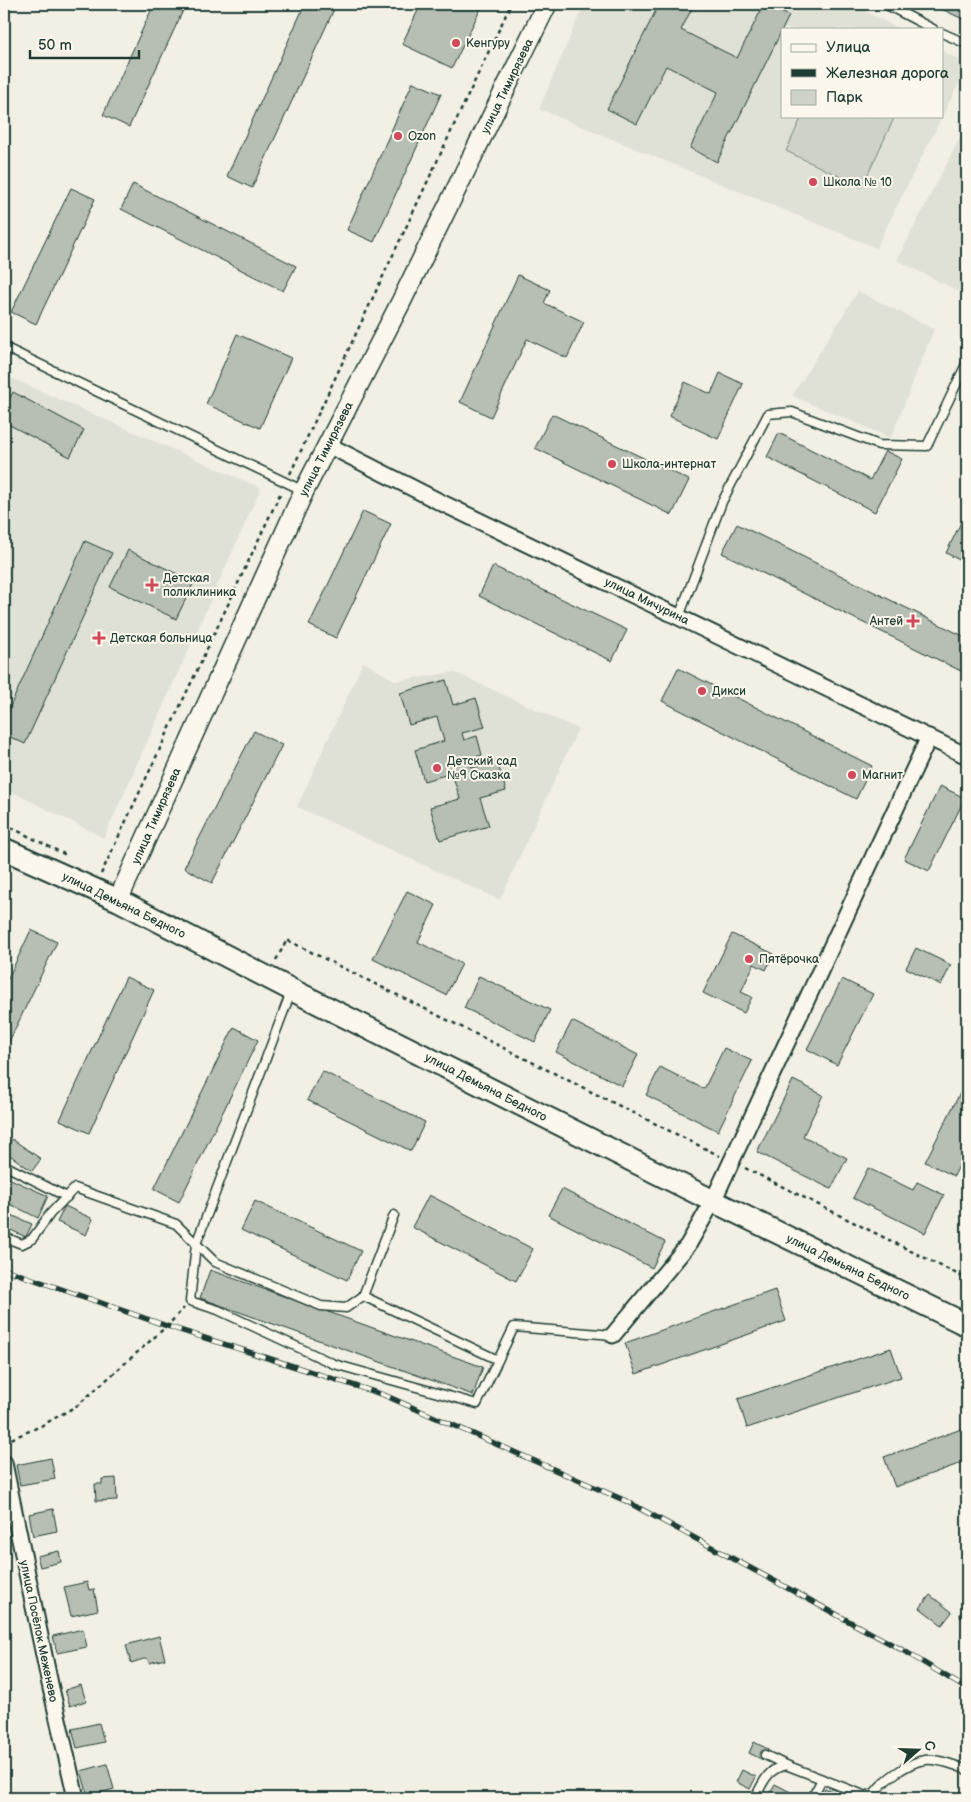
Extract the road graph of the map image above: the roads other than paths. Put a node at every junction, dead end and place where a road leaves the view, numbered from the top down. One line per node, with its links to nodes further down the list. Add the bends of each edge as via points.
1 (547, 4): 8 (street, улица Тимирязева)
2 (885, 4): 3 (lane)
3 (931, 28)
4 (944, 34): 5 (lane)
5 (967, 44)
6 (4, 347): 9 (lane)
7 (967, 362): 10 (lane, via 926,446 878,445 792,412 768,414 722,502)
8 (328, 445): 9 (street, улица Тимирязева); 10 (street, улица Мичурина)
9 (304, 491): 14 (street, улица Тимирязева)
10 (679, 617): 11 (street, улица Мичурина)
11 (929, 737): 12 (street, улица Мичурина); 18 (street)
12 (967, 756)
13 (4, 849): 14 (main road, улица Демьяна Бедного)
14 (121, 892): 15 (main road, улица Демьяна Бедного)
15 (292, 990): 18 (main road, улица Демьяна Бедного); 21 (lane)
16 (4, 1165): 17 (lane)
17 (67, 1197): 20 (lane, via 32,1239 22,1244); 21 (lane, via 75,1188 176,1224)
18 (712, 1200): 23 (main road, улица Демьяна Бедного); 24 (street, via 688,1245)
19 (394, 1215): 22 (lane)
20 (4, 1237)
21 (196, 1244): 22 (lane, via 215,1262 321,1306 346,1308); 25 (lane, via 190,1301 218,1310 334,1364 477,1404)
22 (363, 1296): 25 (lane)
23 (967, 1325)
24 (613, 1335): 25 (lane, via 514,1327)
25 (498, 1360)
26 (4, 1463): 32 (street, улица Посёлок Меженево)
27 (765, 1755): 28 (lane)
28 (786, 1765): 30 (lane); 33 (lane, via 776,1767 767,1776)
29 (967, 1770): 31 (lane, via 926,1759 892,1776)
30 (822, 1779): 31 (lane); 34 (lane)
31 (872, 1796)
32 (76, 1798)
33 (755, 1798)
34 (812, 1798)

